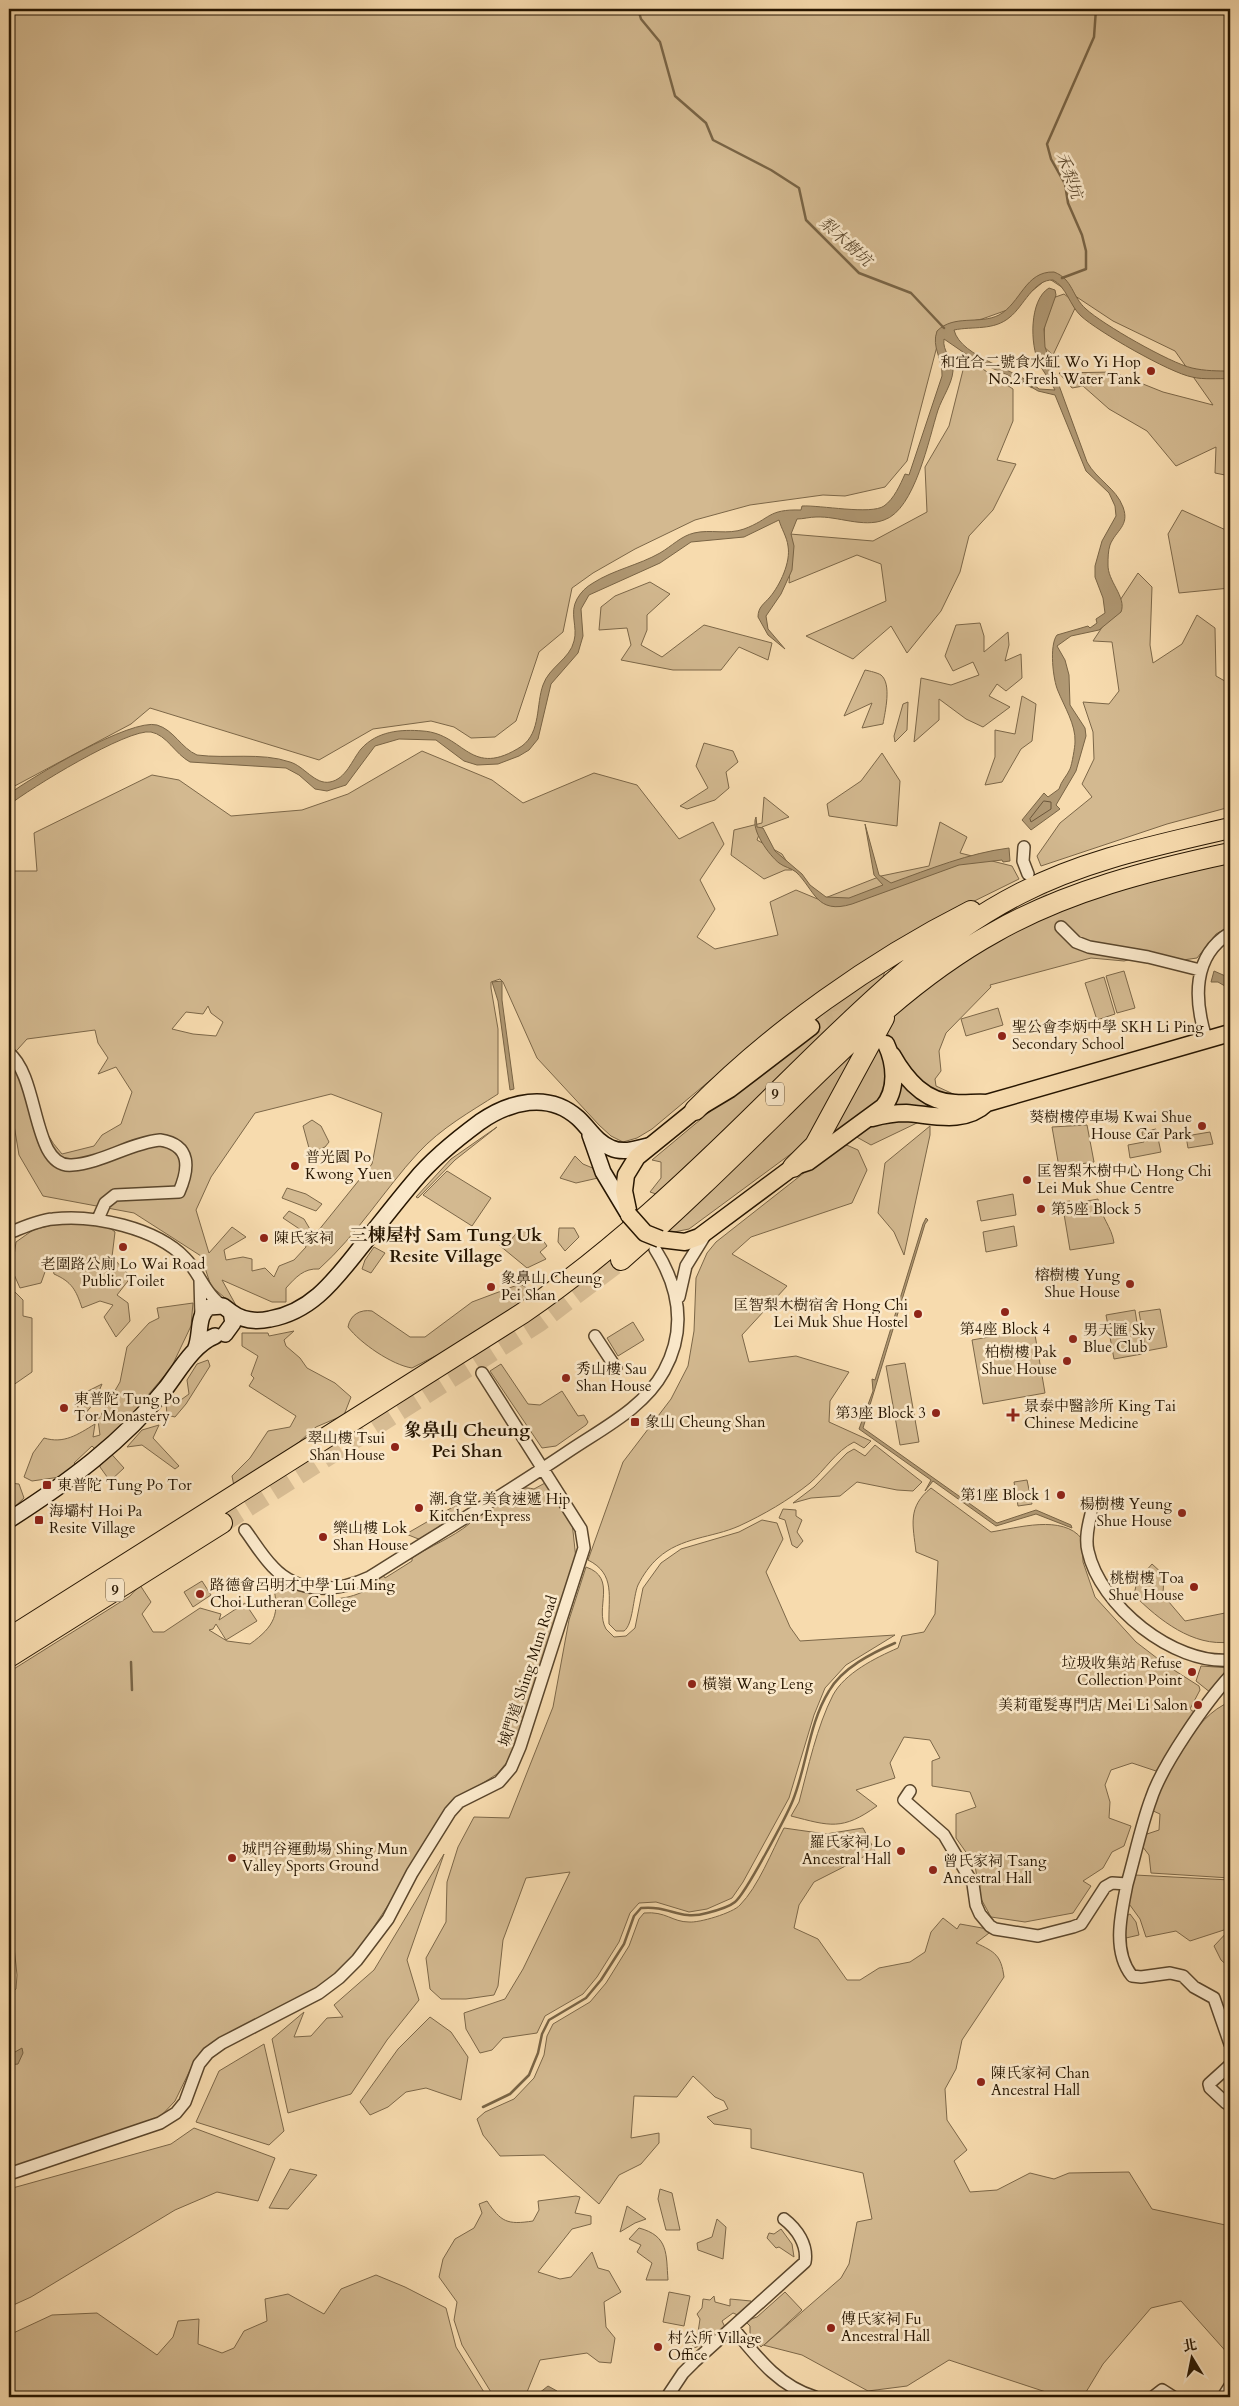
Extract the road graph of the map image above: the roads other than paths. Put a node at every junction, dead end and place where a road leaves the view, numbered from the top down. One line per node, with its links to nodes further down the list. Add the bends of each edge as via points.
1 (1230, 828): 5 (highway, 9, via 1122,854)
2 (1024, 847): 4 (street, via 1023,861)
3 (1230, 853): 9 (highway, 9, via 1117,881 1036,912 963,950)
4 (1028, 874)
5 (1020, 894): 15 (highway, via 984,904 943,925 850,982 724,1081); 41 (highway, 9, via 951,938 884,988 664,1200 562,1287)
6 (1061, 927): 8 (street, via 1076,942 1089,947 1156,958)
7 (1230, 933): 8 (street, via 1209,952)
8 (1200, 970): 12 (street, via 1198,992)
9 (900, 999): 19 (highway, via 878,1028 814,1145); 25 (highway, 9, via 852,1040 688,1200)
10 (811, 1027): 15 (main road, via 730,1089)
11 (1230, 1033): 12 (main road)
12 (1206, 1038): 14 (main road)
13 (9, 1053): 21 (street, via 27,1078 47,1151 57,1162 65,1166 85,1163 160,1140 177,1146 184,1156 188,1170 179,1192 115,1195 105,1203)
14 (987, 1103): 16 (main road, via 978,1111 943,1118 897,1113); 16 (main road, via 947,1102 928,1096 912,1084 889,1050 894,1072 890,1095 883,1107)
15 (695, 1110): 18 (main road)
16 (867, 1119): 19 (main road, via 808,1162)
17 (586, 1127): 18 (street, via 604,1144 617,1150); 20 (street, via 603,1172); 29 (street, via 562,1107 538,1101 492,1114 426,1167 326,1290 304,1308)
18 (652, 1145): 20 (main road, via 637,1157 626,1175 624,1191)
19 (793, 1167): 22 (main road)
20 (628, 1214): 24 (main road, bridge)
21 (98, 1219): 23 (street, via 51,1219); 26 (street, via 162,1241 184,1257)
22 (708, 1230): 24 (main road, via 692,1240); 27 (street, via 686,1266)
23 (9, 1233)
24 (657, 1244): 27 (street)
25 (621, 1260)
26 (197, 1273): 28 (street, via 215,1300); 30 (street)
27 (678, 1301): 36 (street, via 673,1349 663,1373 651,1390 619,1418)
28 (227, 1309): 29 (street, via 250,1321); 30 (street, via 209,1306); 31 (street, via 233,1323)
29 (287, 1316): 31 (street, via 270,1327)
30 (201, 1321): 31 (street, via 205,1331); 33 (street, via 200,1339)
31 (220, 1335): 33 (street, via 204,1342)
32 (595, 1336): 34 (street)
33 (191, 1356): 38 (street, via 125,1434 89,1464)
34 (616, 1368)
35 (482, 1373): 36 (street)
36 (542, 1469): 40 (street, via 370,1577 344,1587 315,1588 292,1582 270,1565); 50 (street, 城門道 Shing Mun Road, via 571,1513 584,1538 584,1548 511,1768 499,1782 464,1799 450,1812 388,1919 357,1960 330,1986 222,2042 208,2053 194,2072 185,2102 176,2113 160,2123)
37 (1091, 1514): 43 (street, via 1087,1549 1097,1578 1112,1599 1132,1618 1184,1653 1215,1661)
38 (9, 1520)
39 (222, 1523): 42 (highway, 9)
40 (245, 1530)
41 (9, 1638)
42 (9, 1657)
43 (1230, 1660)
44 (1230, 1676): 46 (street, via 1215,1693 1155,1789)
45 (910, 1790): 46 (street, via 904,1800 944,1835 973,1884 976,1905 990,1926 1038,1936 1073,1927 1081,1924 1105,1887 1112,1883)
46 (1127, 1884): 47 (street, via 1121,1923 1124,1965 1135,1980 1170,1973 1183,1976 1194,1987 1214,1998)
47 (1230, 2044)
48 (1230, 2065): 49 (street, via 1209,2084)
49 (1226, 2103)
50 (9, 2174)
51 (784, 2219): 52 (street, via 800,2239 806,2254 805,2262)
52 (733, 2328): 54 (street, via 683,2373); 55 (street, via 768,2370 803,2393)
53 (1230, 2386): 58 (street)
54 (667, 2397)
55 (815, 2397)
56 (1153, 2397): 57 (street, via 1162,2390)
57 (1173, 2397)
58 (1223, 2397)

